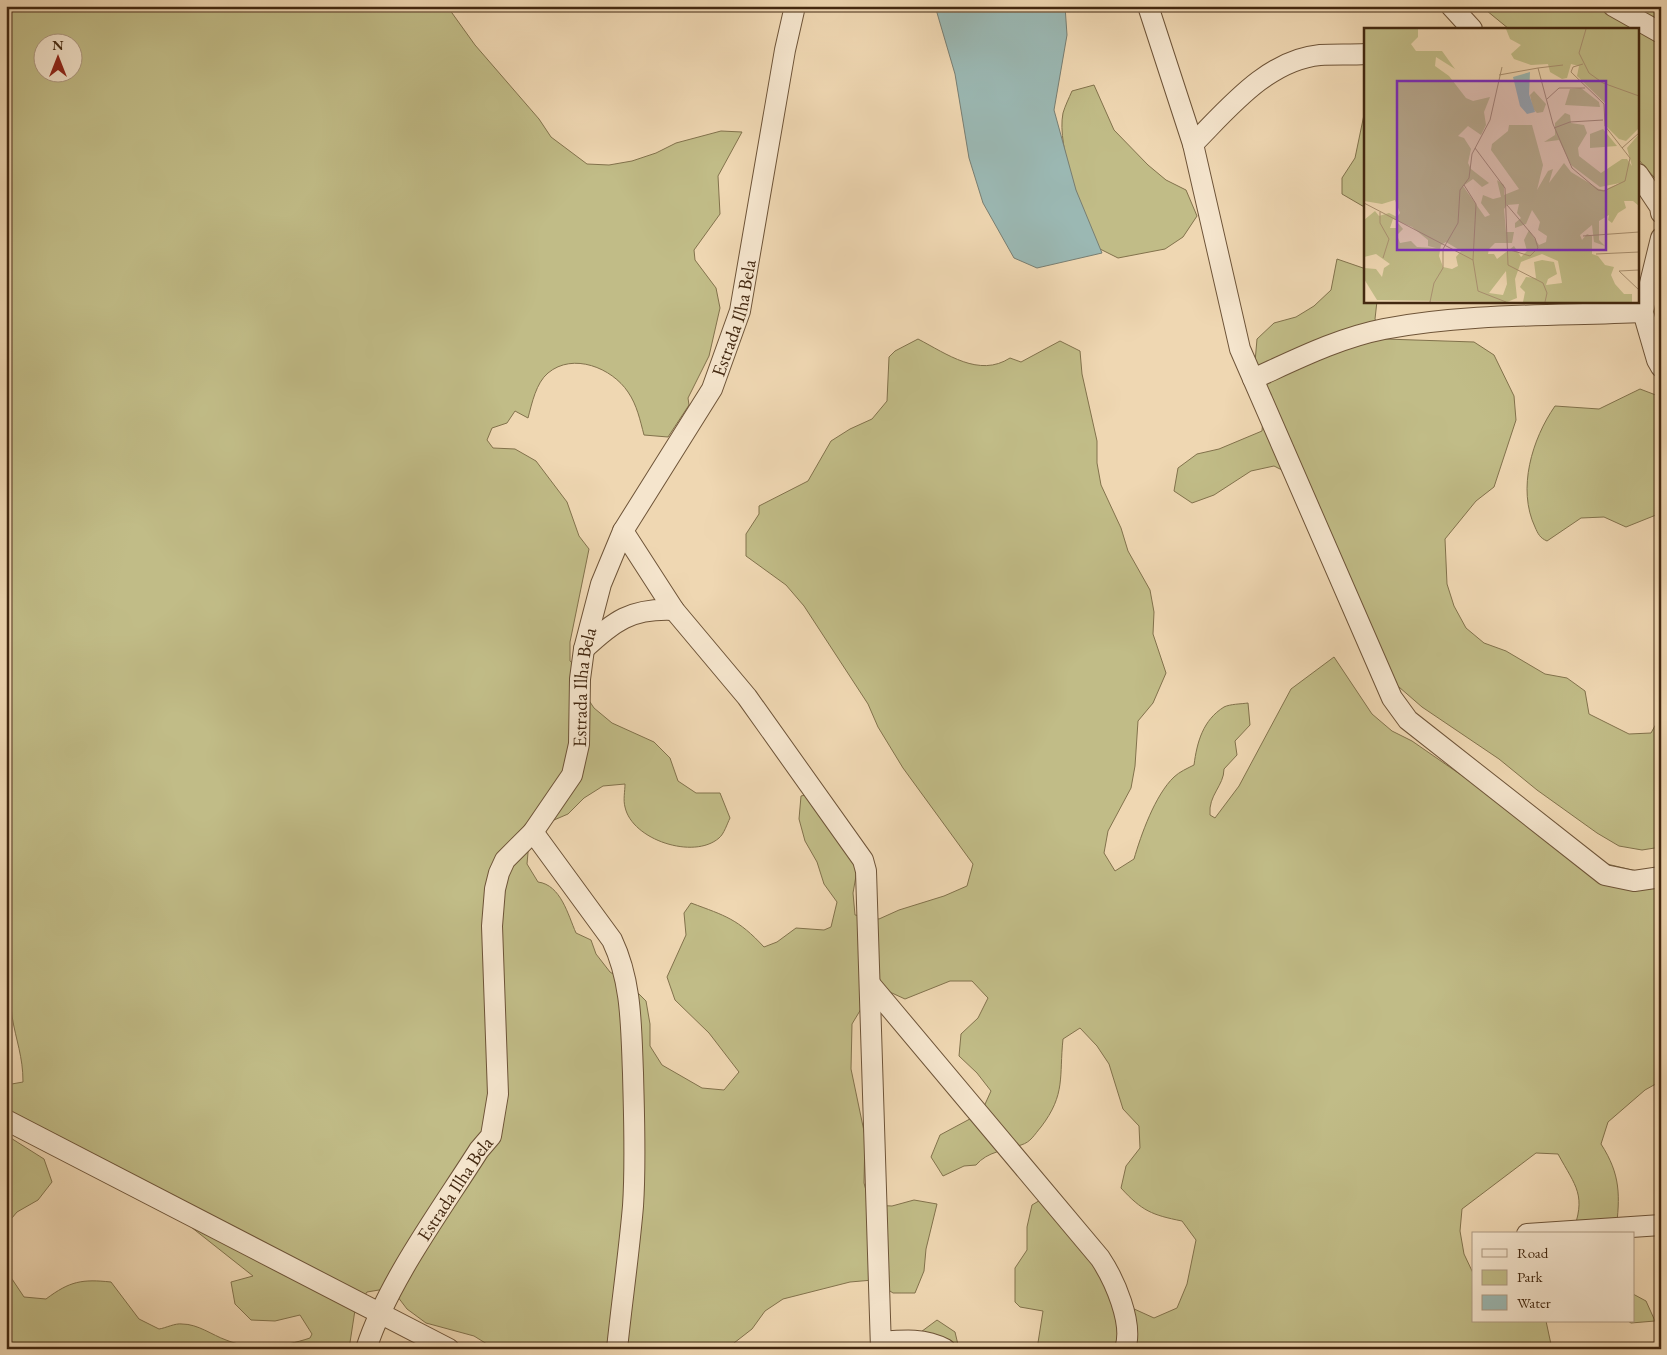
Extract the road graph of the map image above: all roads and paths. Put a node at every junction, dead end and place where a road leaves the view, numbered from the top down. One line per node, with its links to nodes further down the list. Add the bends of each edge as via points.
1 (795, 6): 15 (street, Estrada Ilha Bela, via 740,311 712,389)
2 (1148, 6): 8 (street)
3 (1451, 6): 5 (street)
4 (1613, 6): 6 (street)
5 (1471, 28)
6 (1661, 33)
7 (1364, 54): 8 (street, via 1318,55 1270,73 1240,96)
8 (1194, 144): 14 (street, via 1240,349)
9 (1640, 177): 10 (street)
10 (1661, 213)
11 (1661, 238): 12 (street)
12 (1643, 312): 13 (street); 14 (street, via 1452,320 1383,329 1321,347)
13 (1661, 367)
14 (1252, 379): 19 (street, via 1386,687 1408,720 1605,875 1634,881)
15 (623, 531): 16 (street); 17 (street, Estrada Ilha Bela, via 601,584)
16 (674, 610): 17 (street, via 652,609 616,621); 20 (street, via 747,697 863,860)
17 (584, 649): 18 (street, Estrada Ilha Bela, via 580,680 580,744 572,775)
18 (533, 832): 24 (street, Estrada Ilha Bela, via 505,860 492,906 499,1075 491,1136 424,1237); 28 (street, via 612,940 627,982 632,1054 633,1196)
19 (1661, 877)
20 (870, 984): 25 (street); 30 (street, via 1107,1268 1122,1304 1127,1339)
21 (6, 1120): 24 (street)
22 (1661, 1225): 23 (street)
23 (1558, 1232)
24 (380, 1313): 26 (street, Estrada Ilha Bela); 27 (street)
25 (881, 1346): 29 (street, via 909,1339 932,1342)
26 (366, 1349)
27 (449, 1349)
28 (617, 1349)
29 (945, 1349)
30 (1125, 1349)

